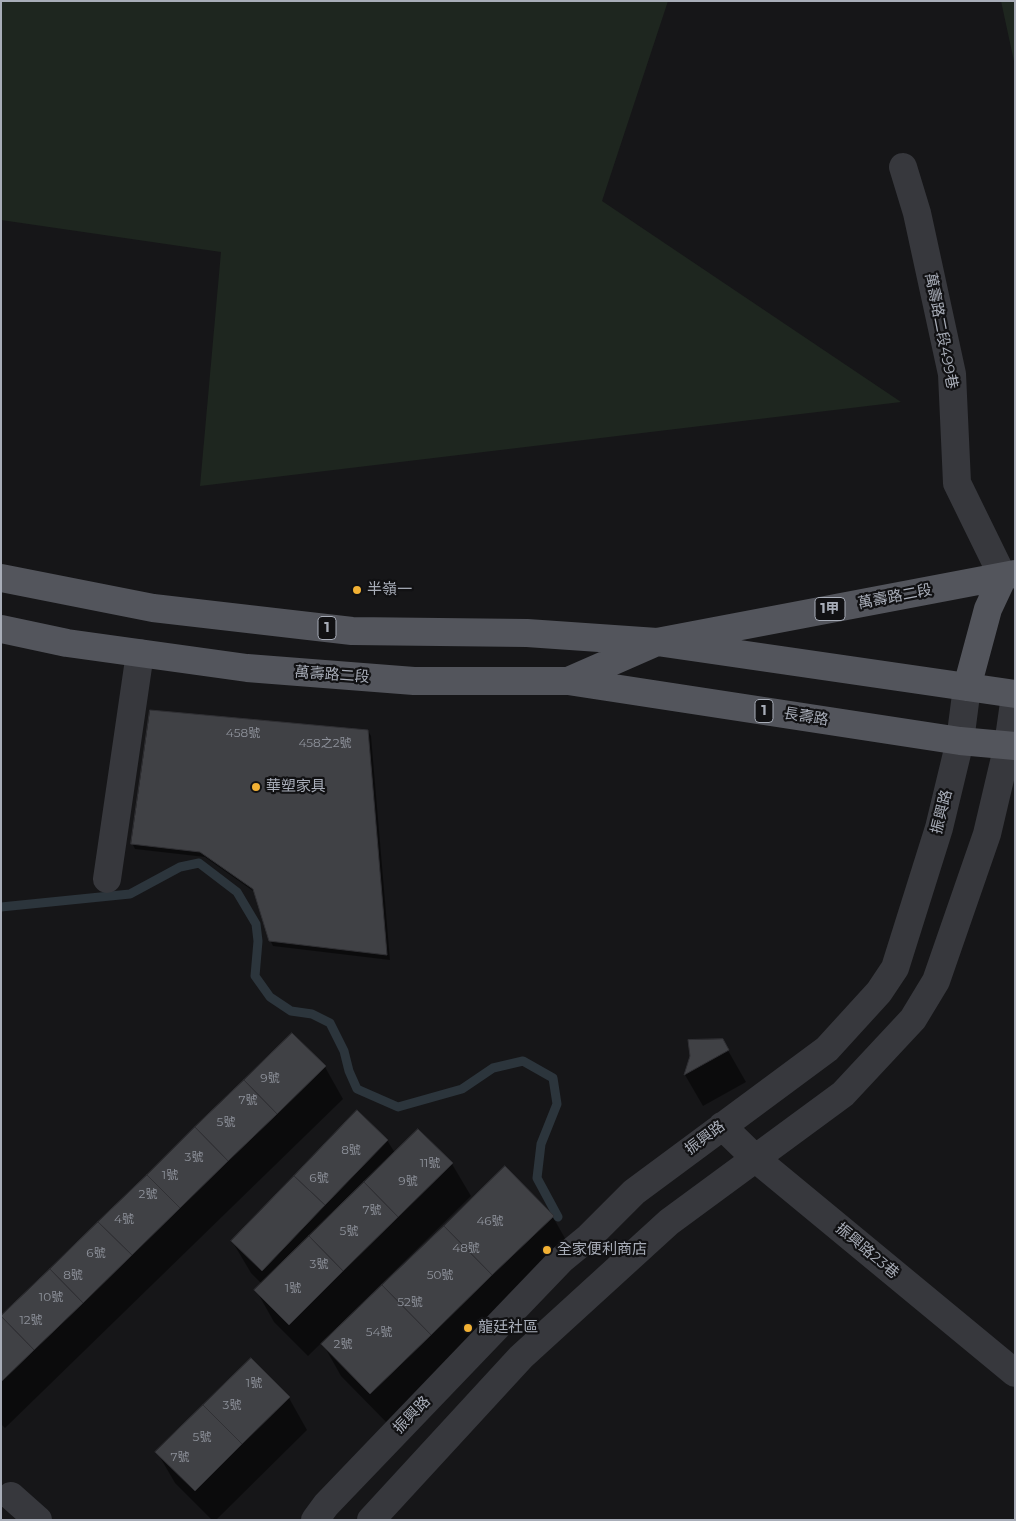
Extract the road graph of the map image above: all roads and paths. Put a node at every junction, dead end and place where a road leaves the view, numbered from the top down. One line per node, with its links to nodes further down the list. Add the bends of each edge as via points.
1 (904, 167): 3 (street, 萬壽路二段499巷, via 952,374 957,483)
2 (1, 578): 5 (main road, 萬壽路二段 / 1, via 152,608 352,630 527,633)
3 (1011, 581): 5 (main road, 萬壽路二段 / 1甲); 8 (main road, via 988,609)
4 (1, 629): 6 (main road, 萬壽路二段 / 1, via 67,643)
5 (657, 642): 7 (main road, 萬壽路二段 / 1甲); 8 (main road, 1)
6 (140, 653): 7 (main road, 萬壽路二段 / 1, via 247,668 414,681); 12 (street)
7 (568, 681): 10 (main road, 長壽路 / 1)
8 (968, 687): 9 (main road, 1); 10 (street, 振興路)
9 (1015, 695): 11 (street)
10 (960, 741): 11 (main road, 長壽路 / 1); 13 (street, 振興路, via 939,828 895,968 879,992 827,1049)
11 (1011, 745): 14 (street, via 987,834 936,982 913,1018 843,1094)
12 (107, 879)
13 (722, 1126): 14 (street, 振興路23巷); 18 (street, 振興路, via 634,1192 561,1260)
14 (756, 1159): 15 (street, 振興路23巷); 19 (street, via 669,1222 521,1357)
15 (1015, 1373)
16 (11, 1496): 17 (street)
17 (38, 1520)
18 (315, 1520)
19 (371, 1520)

